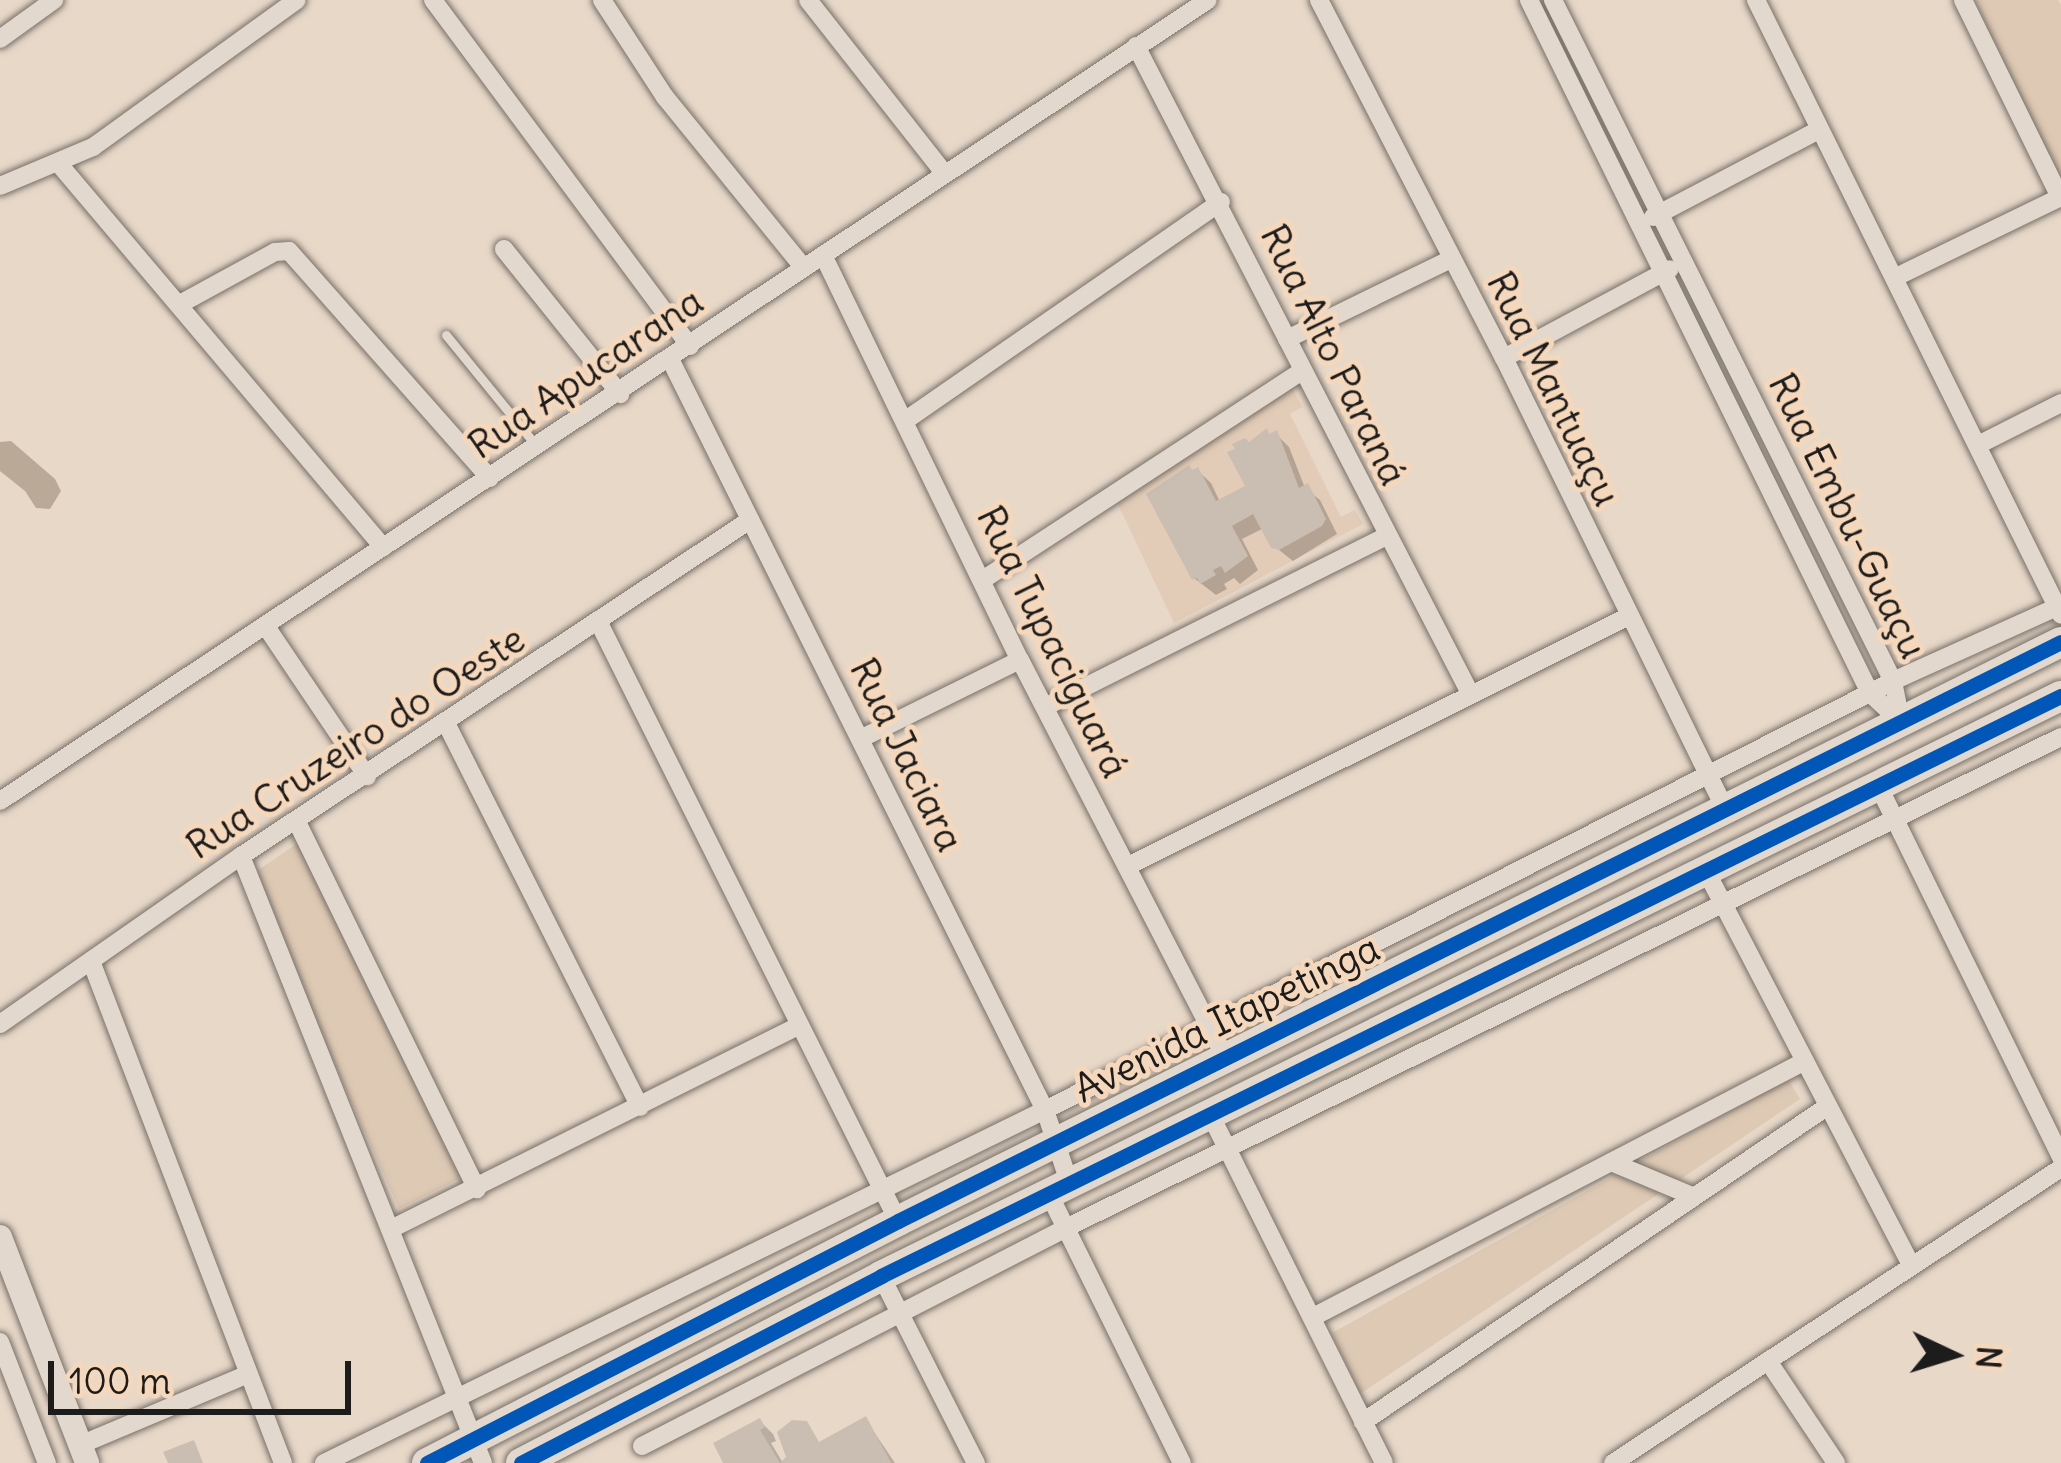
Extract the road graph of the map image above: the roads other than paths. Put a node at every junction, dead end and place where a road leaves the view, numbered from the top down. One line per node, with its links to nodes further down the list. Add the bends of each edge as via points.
1 (54, 0): 12 (street)
2 (433, 0): 32 (street)
3 (602, 0): 26 (street, via 664,97)
4 (808, 0): 16 (street)
5 (1208, 0): 13 (street, Rua Apucarana)
6 (1319, 0): 24 (street, Rua Mantuaçu)
7 (1528, 0): 21 (street, Rua Embu-Guaçu)
8 (1553, 0): 20 (street, Rua Embu-Guaçu)
9 (1756, 0): 14 (street)
10 (1963, 0): 18 (street)
11 (287, 3): 15 (street, via 123,128)
12 (0, 40)
13 (1136, 46): 16 (street, Rua Apucarana); 19 (street, Rua Alto Paraná)
14 (1819, 130): 20 (street); 28 (street)
15 (59, 164): 17 (street); 29 (street)
16 (945, 174): 23 (street, Rua Apucarana)
17 (0, 186)
18 (2061, 197): 28 (street)
19 (1221, 202): 31 (street, Rua Alto Paraná); 38 (street)
20 (1660, 213): 21 (street); 25 (street, Rua Embu-Guaçu)
21 (1639, 224): 27 (street, Rua Embu-Guaçu)
22 (504, 248): 36 (street)
23 (823, 255): 26 (street, Rua Apucarana); 38 (street, Rua Tupaciguará)
24 (1450, 259): 31 (street); 33 (street, Rua Mantuaçu)
25 (1684, 261): 27 (street); 52 (street, Rua Embu-Guaçu)
26 (804, 268): 32 (street, Rua Apucarana)
27 (1663, 272): 33 (street); 54 (street, Rua Embu-Guaçu)
28 (1896, 278): 39 (street)
29 (180, 304): 41 (street, via 275,252 293,254); 44 (street)
30 (446, 335): 40 (lane)
31 (1287, 339): 35 (street, Rua Alto Paraná)
32 (690, 346): 34 (street, Rua Apucarana)
33 (1504, 358): 47 (street, Rua Mantuaçu)
34 (670, 359): 36 (street, Rua Apucarana); 42 (street, Rua Jaciara)
35 (1302, 371): 43 (street, Rua Alto Paraná); 45 (street)
36 (620, 394): 40 (street, Rua Apucarana)
37 (2061, 403): 39 (street)
38 (906, 420): 45 (street, Rua Tupaciguará)
39 (1980, 444): 46 (street)
40 (538, 448): 41 (street, Rua Apucarana)
41 (490, 478): 44 (street, Rua Apucarana)
42 (751, 520): 48 (street, Rua Cruzeiro do Oeste); 59 (street, Rua Jaciara)
43 (1387, 536): 53 (street, Rua Alto Paraná); 56 (street)
44 (383, 548): 49 (street, Rua Apucarana)
45 (984, 579): 51 (street, Rua Tupaciguará)
46 (2060, 609): 52 (street, Avenida Itapetinga)
47 (1627, 617): 53 (street); 63 (street, Rua Mantuaçu)
48 (599, 623): 58 (street, Rua Cruzeiro do Oeste); 78 (street)
49 (267, 628): 62 (street); 65 (street, Rua Apucarana)
50 (2061, 642): 57 (main road, Avenida Itapetinga)
51 (1020, 660): 56 (street, Rua Tupaciguará); 59 (street)
52 (1893, 681): 54 (street, Avenida Itapetinga); 57 (street, Rua Embu-Guaçu)
53 (1470, 693): 70 (street)
54 (1870, 693): 57 (street, Rua Embu-Guaçu); 63 (street, Avenida Itapetinga)
55 (2049, 702): 60 (street); 61 (main road, Avenida Itapetinga)
56 (1045, 707): 70 (street, Rua Tupaciguará)
57 (1900, 722): 61 (main road); 66 (main road, Avenida Itapetinga)
58 (447, 725): 62 (street, Rua Cruzeiro do Oeste); 82 (street)
59 (862, 738): 83 (street, Rua Jaciara)
60 (2058, 745): 67 (street)
61 (1922, 764): 64 (main road, Avenida Itapetinga)
62 (367, 776): 68 (street, Rua Cruzeiro do Oeste)
63 (1709, 778): 66 (street, Rua Mantuaçu); 76 (street, Avenida Itapetinga)
64 (1878, 785): 67 (street); 71 (main road, Avenida Itapetinga)
65 (0, 801)
66 (1725, 809): 72 (main road, Avenida Itapetinga)
67 (1893, 820): 73 (street); 87 (street)
68 (297, 822): 69 (street, Rua Cruzeiro do Oeste); 91 (street)
69 (241, 856): 75 (street, Rua Cruzeiro do Oeste); 95 (street)
70 (1128, 866): 76 (street, Rua Tupaciguará)
71 (1706, 871): 73 (street); 74 (main road, Avenida Itapetinga)
72 (1552, 895): 74 (main road); 79 (main road, Avenida Itapetinga)
73 (1724, 901): 80 (street); 86 (street)
74 (1573, 938): 84 (main road, Avenida Itapetinga)
75 (91, 961): 77 (street, Rua Cruzeiro do Oeste); 104 (street)
76 (1208, 1023): 79 (street, Rua Tupaciguará); 83 (street, Avenida Itapetinga)
77 (0, 1024)
78 (798, 1026): 82 (street); 90 (street)
79 (1225, 1057): 85 (main road, Avenida Itapetinga)
80 (1805, 1061): 81 (street); 88 (street)
81 (1828, 1106): 93 (street); 98 (street)
82 (640, 1107): 91 (street)
83 (1045, 1110): 85 (street, Rua Jaciara); 90 (street, Avenida Itapetinga)
84 (1212, 1118): 86 (street); 92 (main road, Avenida Itapetinga)
85 (1057, 1141): 92 (street, Rua Jaciara); 94 (main road, Avenida Itapetinga)
86 (1226, 1150): 96 (street); 101 (street)
87 (2061, 1157)
88 (1611, 1162): 93 (street); 101 (street)
89 (2061, 1168): 98 (street)
90 (880, 1186): 94 (street); 105 (street, Avenida Itapetinga)
91 (477, 1189): 95 (street)
92 (1060, 1190): 96 (street, Rua Jaciara); 99 (main road, Avenida Itapetinga)
93 (1690, 1195): 106 (street)
94 (898, 1221): 108 (main road, Avenida Itapetinga)
95 (392, 1229): 105 (street)
96 (1064, 1229): 100 (street); 116 (street, Rua Jaciara)
97 (0, 1237): 109 (street)
98 (1911, 1264): 103 (street)
99 (880, 1276): 100 (street); 114 (main road, Avenida Itapetinga)
100 (903, 1315): 107 (street); 115 (street)
101 (1315, 1316): 106 (street)
102 (0, 1342): 110 (street)
103 (1768, 1361): 118 (street); 119 (street)
104 (248, 1374): 109 (street); 111 (street)
105 (456, 1402): 108 (street); 112 (street, Avenida Itapetinga)
106 (1363, 1422): 117 (street)
107 (642, 1446)
108 (477, 1451): 113 (main road, Avenida Itapetinga)
109 (83, 1454)
110 (47, 1463)
111 (283, 1463)
112 (324, 1463)
113 (427, 1463)
114 (521, 1463)
115 (976, 1463)
116 (1182, 1463)
117 (1384, 1463)
118 (1612, 1463)
119 (1836, 1463)

